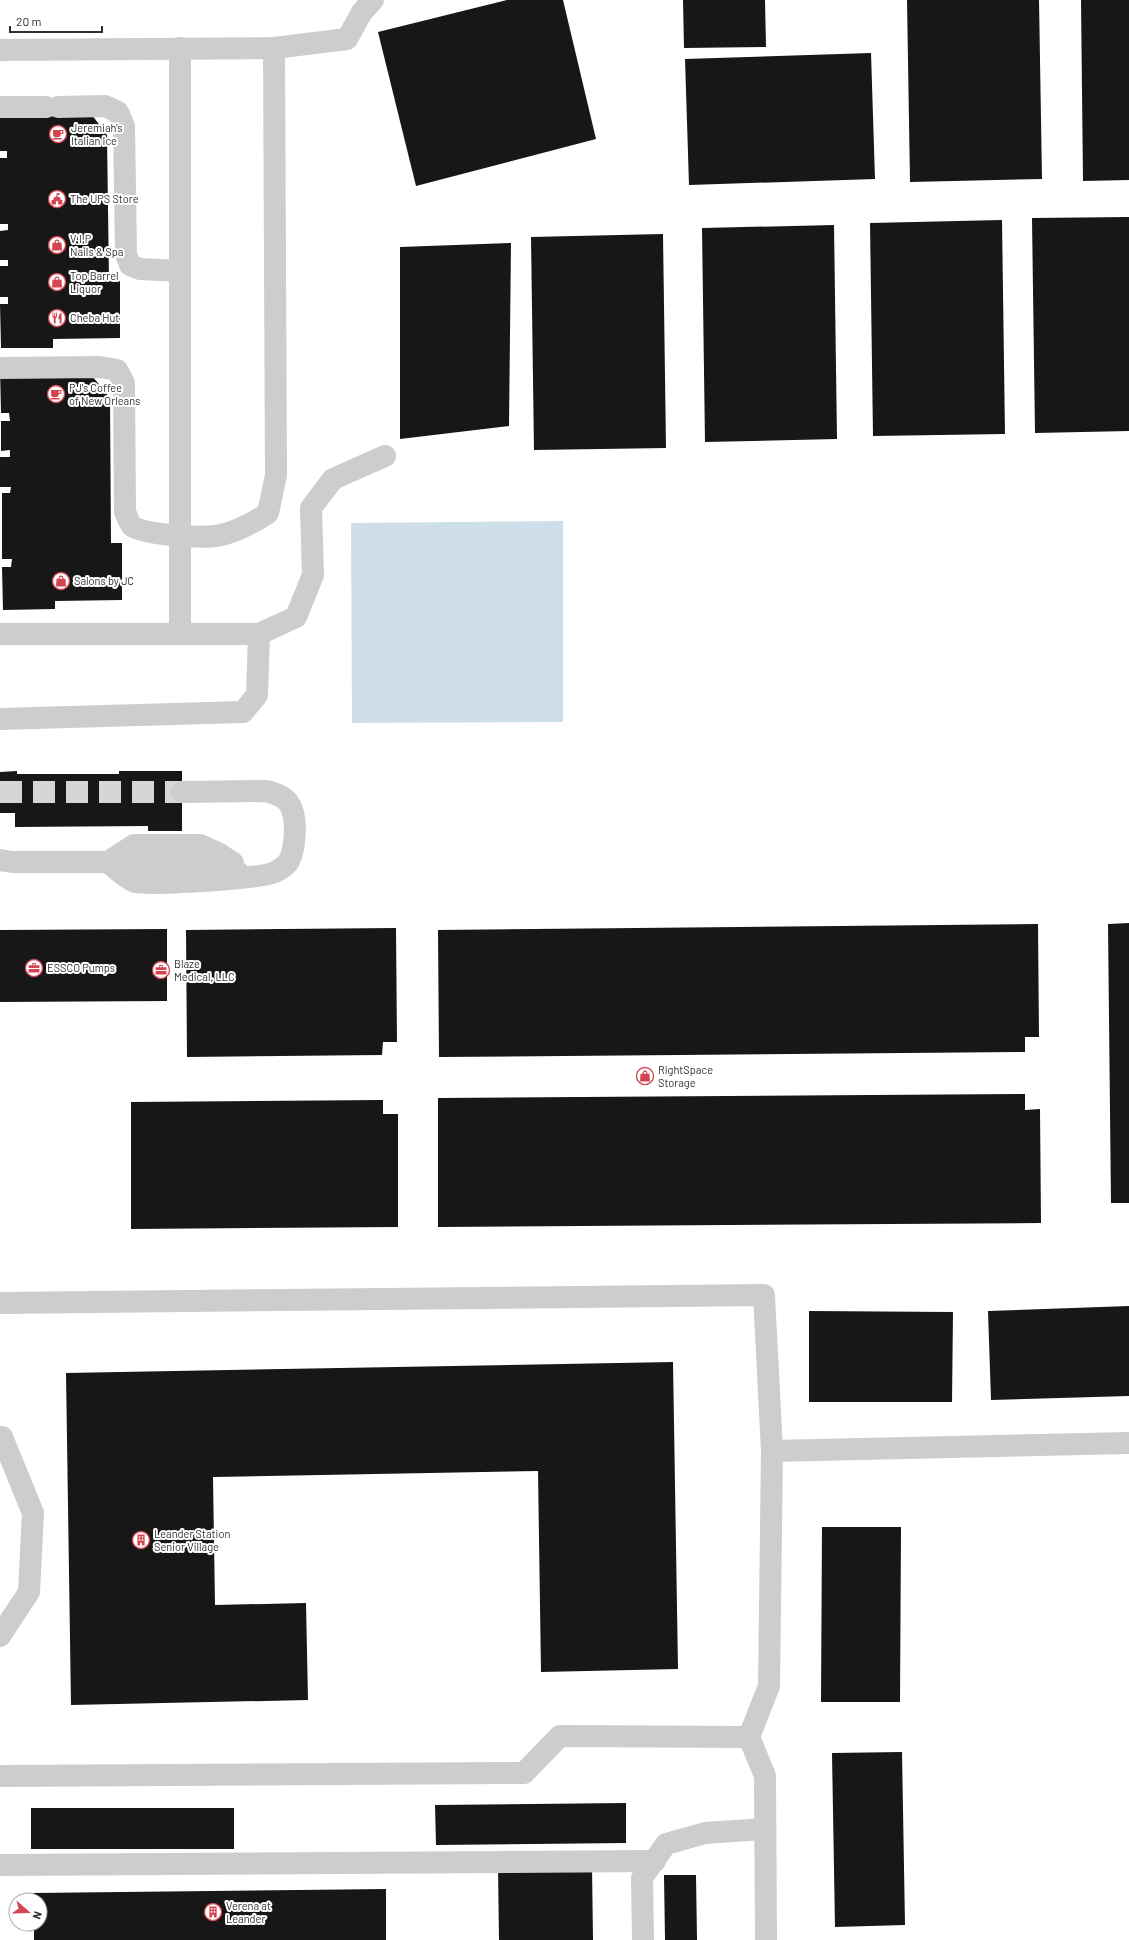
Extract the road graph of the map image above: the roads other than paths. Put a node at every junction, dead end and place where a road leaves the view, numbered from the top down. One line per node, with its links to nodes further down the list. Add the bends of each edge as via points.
1 (372, 0): 3 (lane, via 347,39)
2 (180, 48): 3 (lane); 4 (lane); 6 (lane)
3 (274, 48): 9 (lane, via 276,475 268,513 246,528 219,536)
4 (0, 50)
5 (0, 107): 6 (lane, via 105,106 118,112 124,126 126,254 130,265 140,269)
6 (180, 271): 9 (lane)
7 (0, 368): 9 (lane, via 100,367 117,370 124,383 125,512 131,525 142,531)
8 (385, 456): 12 (lane, via 333,479 311,508 312,575 296,616)
9 (180, 536): 11 (lane)
10 (0, 634): 11 (lane)
11 (180, 634): 12 (lane)
12 (259, 634): 13 (lane, via 257,695 243,712)
13 (0, 719)
14 (182, 792): 15 (lane, via 266,791 278,794 293,812 295,836 289,862 274,873 252,877 200,862)
15 (0, 860)
16 (0, 1303): 19 (lane, via 764,1295)
17 (0, 1437): 20 (lane, via 33,1513 29,1592)
18 (1129, 1443): 19 (lane)
19 (772, 1451): 21 (lane, via 769,1686)
20 (0, 1636)
21 (749, 1737): 22 (lane, via 560,1736 524,1773); 23 (lane, via 765,1776)
22 (0, 1776)
23 (765, 1829): 24 (lane, via 705,1833 666,1844); 27 (lane)
24 (655, 1861): 25 (lane); 26 (lane, via 642,1878)
25 (0, 1865)
26 (643, 1940)
27 (766, 1940)

